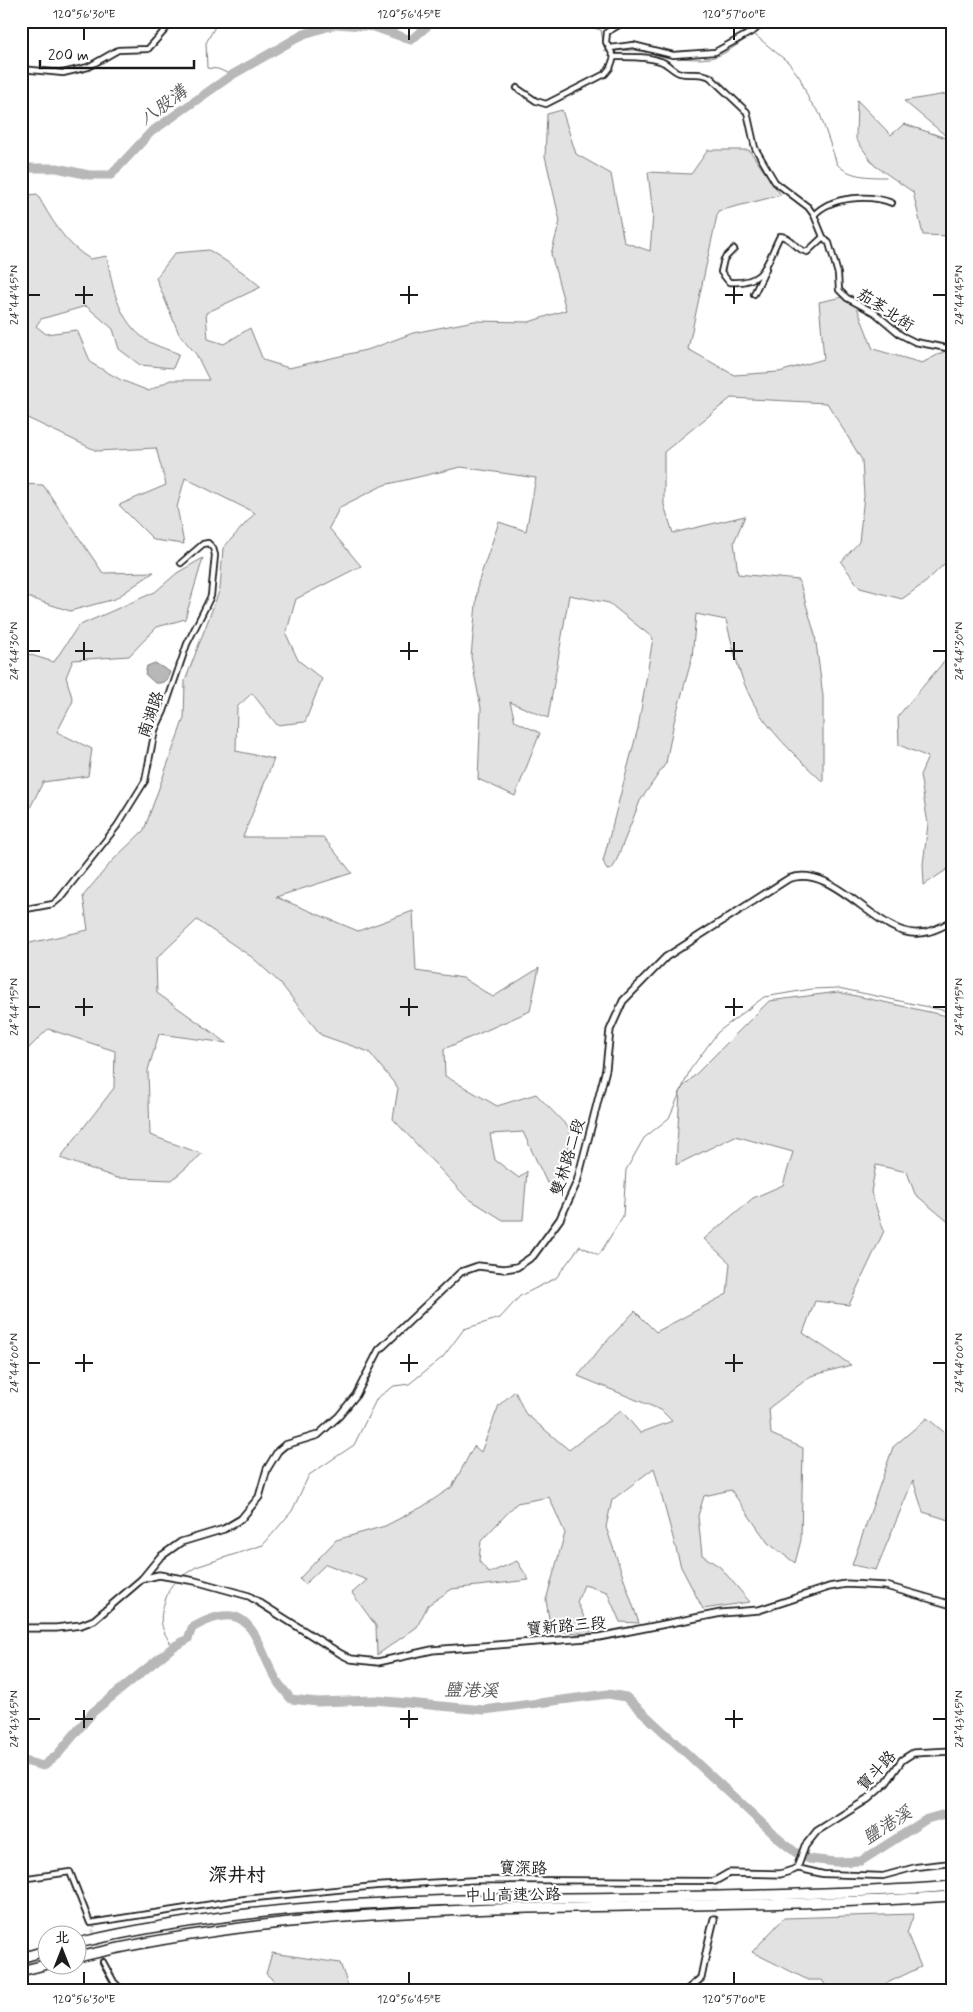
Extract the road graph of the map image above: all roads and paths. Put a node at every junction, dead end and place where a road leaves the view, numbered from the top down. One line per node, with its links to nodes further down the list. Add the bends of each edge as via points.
1 (173, 21): 6 (street, via 148,49 118,50 88,67 63,73)
2 (626, 21): 4 (street, via 608,32 606,42)
3 (764, 21): 4 (street, via 755,30 705,54 673,55 634,45)
4 (610, 48): 5 (street)
5 (614, 57): 7 (street, via 605,74 546,104); 9 (street, 茄苳北街, via 650,58 663,61 681,74 699,73 710,77 747,112 755,148 775,182 808,206)
6 (21, 69)
7 (517, 88)
8 (892, 203): 9 (street, via 850,197 820,208)
9 (814, 215): 10 (street, 茄苳北街)
10 (823, 237): 12 (street, via 807,252 785,236 780,236); 14 (street, 茄苳北街, via 829,243 839,290 846,298 876,313 901,335 915,342)
11 (734, 249): 12 (street, via 721,264 725,280 743,282)
12 (767, 268): 13 (street)
13 (754, 294)
14 (952, 349)
15 (181, 564): 16 (street, 南湖路, via 203,544 208,543 213,548 215,566 211,596 187,644 155,730 145,781 117,826 59,900)
16 (21, 910)
17 (952, 921): 18 (street, 雙林路二段, via 921,934 902,931 844,893 815,878 801,876 788,879 666,957 623,1001 613,1018 604,1076 577,1182 562,1215 533,1256 517,1267 504,1270 478,1266 461,1272 378,1350 356,1394 339,1416 318,1435 285,1445 278,1451 267,1469 256,1503 241,1519 224,1530 181,1542 160,1557)
18 (142, 1579): 19 (street, 寶新路三段, via 167,1575 249,1596 340,1654 370,1662 432,1650 599,1637 721,1612 759,1610 846,1584 886,1586); 20 (street, via 94,1620 56,1628)
19 (952, 1605)
20 (21, 1628)
21 (952, 1751): 23 (street, 寶斗路, via 920,1752 908,1756 899,1763 886,1784 868,1799 817,1831 805,1846)
22 (952, 1863): 23 (street, 寶深路, via 916,1866 883,1876 823,1874)
23 (797, 1868): 25 (street, 寶深路, via 783,1874 729,1873)
24 (21, 1879): 25 (street, 寶深路, via 70,1872 90,1923 368,1886 478,1880)
25 (715, 1881)
26 (952, 1886): 29 (highway, 中山高速公路, via 752,1896 442,1900 335,1905 178,1923)
27 (952, 1896): 31 (highway, 中山高速公路, via 811,1904 503,1909 331,1917 179,1936)
28 (714, 1919): 37 (street, via 701,1978)
29 (88, 1941)
30 (38, 1953): 32 (highway)
31 (88, 1955)
32 (21, 1958)
33 (103, 1962): 36 (street)
34 (38, 1967): 35 (highway)
35 (21, 1971)
36 (123, 1991)
37 (686, 1991)

